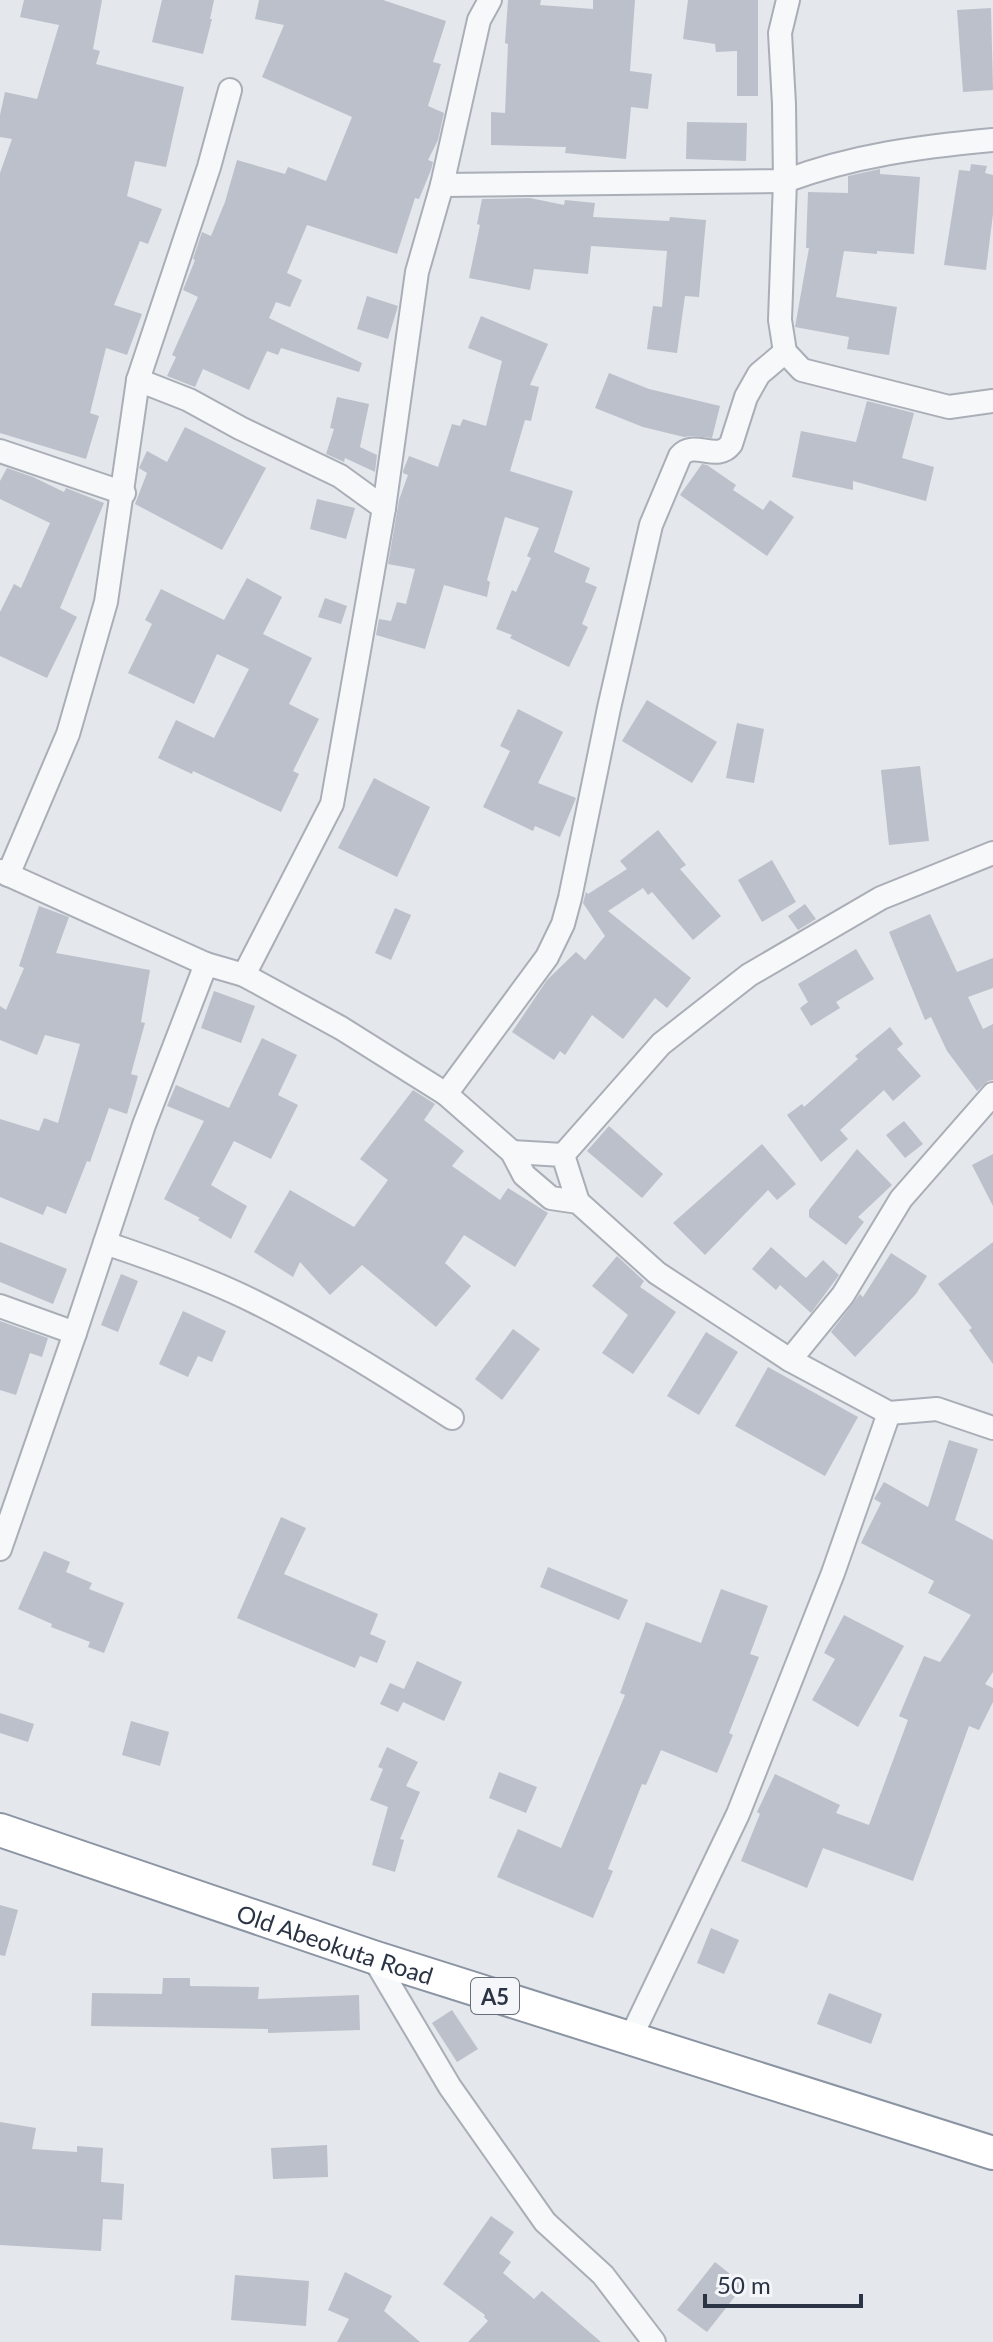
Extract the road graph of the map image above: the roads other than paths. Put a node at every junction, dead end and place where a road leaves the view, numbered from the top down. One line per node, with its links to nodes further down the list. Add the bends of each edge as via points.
1 (490, 0): 6 (street, via 479,20)
2 (788, 0): 5 (street, via 780,33)
3 (230, 90): 8 (street)
4 (993, 140): 5 (street, via 905,149)
5 (785, 181): 6 (street); 7 (street, via 780,320)
6 (442, 185): 12 (street, via 417,272)
7 (785, 352): 9 (street, via 802,370 904,397 949,407); 17 (street, via 759,374 726,450 693,449 680,456 651,525 563,924 547,957)
8 (138, 380): 11 (street); 12 (street, via 287,448 340,476)
9 (993, 401)
10 (0, 451): 11 (street)
11 (124, 493): 14 (street, via 106,602 68,734)
12 (384, 508): 16 (street, via 332,804)
13 (993, 853): 20 (street, via 881,898 749,975 661,1044)
14 (4, 873): 15 (street)
15 (206, 964): 16 (street); 22 (street)
16 (244, 975): 17 (street)
17 (446, 1094): 19 (street)
18 (993, 1094): 25 (street, via 901,1199 843,1295)
19 (512, 1152): 20 (street); 21 (street, via 524,1175 551,1198)
20 (563, 1155): 21 (street)
21 (578, 1202): 25 (street, via 657,1273)
22 (105, 1243): 24 (street); 27 (street, via 253,1300 344,1348)
23 (0, 1306): 24 (street)
24 (75, 1333): 29 (street)
25 (790, 1360): 26 (street)
26 (889, 1413): 28 (street, via 937,1409); 32 (street, via 738,1814)
27 (452, 1418)
28 (993, 1428)
29 (0, 1549)
30 (0, 1830): 31 (highway, Old Abeokuta Road / A5)
31 (373, 1957): 32 (highway, Old Abeokuta Road / A5); 34 (street, via 450,2087 545,2222 603,2275)
32 (630, 2039): 33 (highway, Old Abeokuta Road / A5)
33 (993, 2153)
34 (654, 2342)

